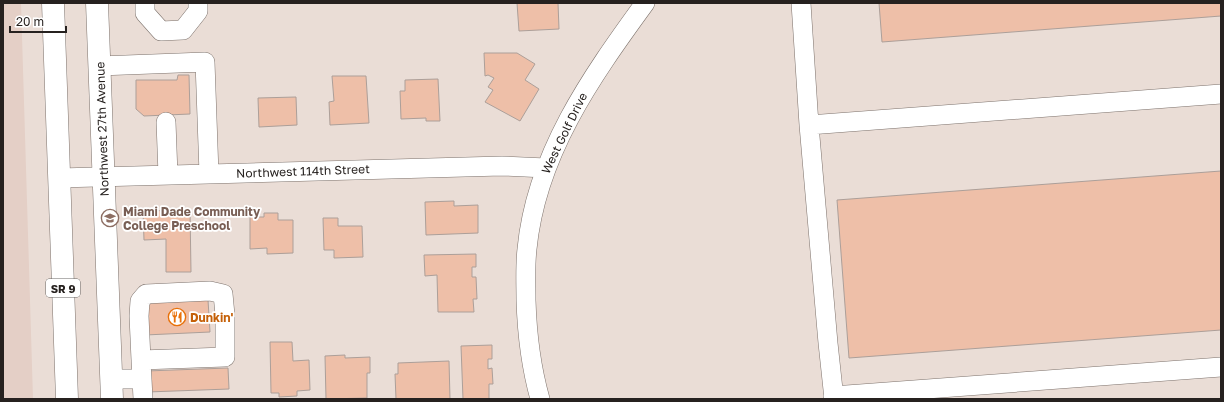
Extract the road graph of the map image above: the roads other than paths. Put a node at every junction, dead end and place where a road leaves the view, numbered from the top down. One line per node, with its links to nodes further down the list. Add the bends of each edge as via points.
1 (53, 3): 15 (main road, SR 9)
2 (97, 3): 7 (main road, Northwest 27th Avenue)
3 (145, 3): 4 (street, via 145,14 161,30 183,30 198,11)
4 (198, 3)
5 (645, 3): 11 (street, West Golf Drive, via 602,62 577,103)
6 (801, 3): 10 (street)
7 (99, 66): 12 (street, via 205,62); 14 (main road, Northwest 27th Avenue)
8 (1221, 94): 10 (street)
9 (166, 122): 13 (street)
10 (810, 124): 19 (street)
11 (546, 168): 12 (street, Northwest 114th Street, via 502,166); 22 (street, West Golf Drive, via 532,218 526,261 528,335)
12 (209, 174): 13 (street, Northwest 114th Street)
13 (168, 175): 14 (street, Northwest 114th Street)
14 (104, 177): 15 (street, Northwest 114th Street); 18 (main road, Northwest 27th Avenue)
15 (59, 178): 20 (main road, SR 9)
16 (1221, 367): 19 (street)
17 (142, 369): 17 (street, via 139,316 140,301 146,294 210,291 222,294 225,357); 18 (street); 21 (street)
18 (111, 389)
19 (834, 398)
20 (67, 399)
21 (143, 399)
22 (540, 399)

